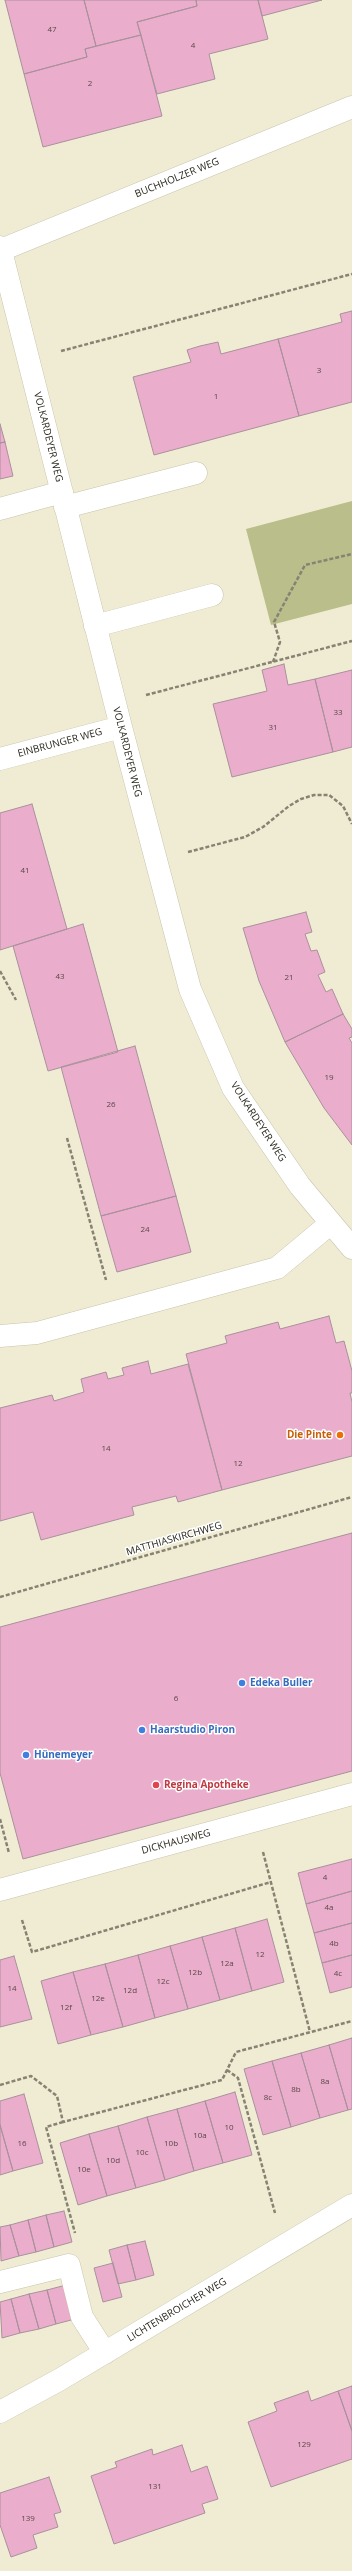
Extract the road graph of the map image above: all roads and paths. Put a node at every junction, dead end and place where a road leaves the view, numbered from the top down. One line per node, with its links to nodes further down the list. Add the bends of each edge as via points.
1 (352, 107): 2 (street, BUCHHOLZER WEG)
2 (0, 248): 4 (street, VOLKARDEYER WEG)
3 (352, 274): 5 (path)
4 (4, 281): 5 (street, VOLKARDEYER WEG)
5 (28, 359): 7 (street, VOLKARDEYER WEG)
6 (196, 473): 7 (street)
7 (63, 500): 8 (street); 11 (street, VOLKARDEYER WEG)
8 (0, 509)
9 (352, 554): 13 (path, via 305,565 274,622 280,642)
10 (212, 595): 11 (street)
11 (95, 626): 14 (street, VOLKARDEYER WEG)
12 (352, 641): 13 (path)
13 (272, 662): 14 (path)
14 (115, 704): 15 (street, VOLKARDEYER WEG)
15 (120, 727): 16 (street, EINBRUNGER WEG); 18 (street, VOLKARDEYER WEG)
16 (0, 759)
17 (352, 824): 18 (path, via 343,806 329,795 314,795 288,806 263,828 245,837)
18 (156, 861): 22 (street, VOLKARDEYER WEG, via 190,990 233,1088 300,1186)
19 (0, 971): 20 (path)
20 (16, 1000)
21 (67, 1138): 24 (path)
22 (331, 1223): 23 (street, VOLKARDEYER WEG); 24 (street, via 277,1268)
23 (352, 1248)
24 (115, 1312): 25 (street, via 37,1332)
25 (0, 1336)
26 (352, 1497): 27 (path, MATTHIASKIRCHWEG)
27 (0, 1598)
28 (352, 1794): 29 (street, DICKHAUSWEG)
29 (255, 1821): 30 (path); 31 (street, DICKHAUSWEG)
30 (271, 1882): 32 (path, via 32,1952 23,1920); 34 (path)
31 (0, 1890)
32 (18, 1922)
33 (352, 2021): 34 (path)
34 (310, 2032): 35 (path, via 236,2052)
35 (227, 2070): 37 (path, via 222,2080); 40 (path, via 238,2078)
36 (0, 2085): 37 (path, via 31,2076 56,2096)
37 (63, 2122): 39 (path, via 46,2127)
38 (352, 2205): 40 (street, LICHTENBROICHER WEG)
39 (77, 2240)
40 (284, 2246): 42 (street, LICHTENBROICHER WEG)
41 (0, 2282): 42 (street, via 69,2265 82,2317)
42 (105, 2353): 43 (street, LICHTENBROICHER WEG)
43 (0, 2412)

